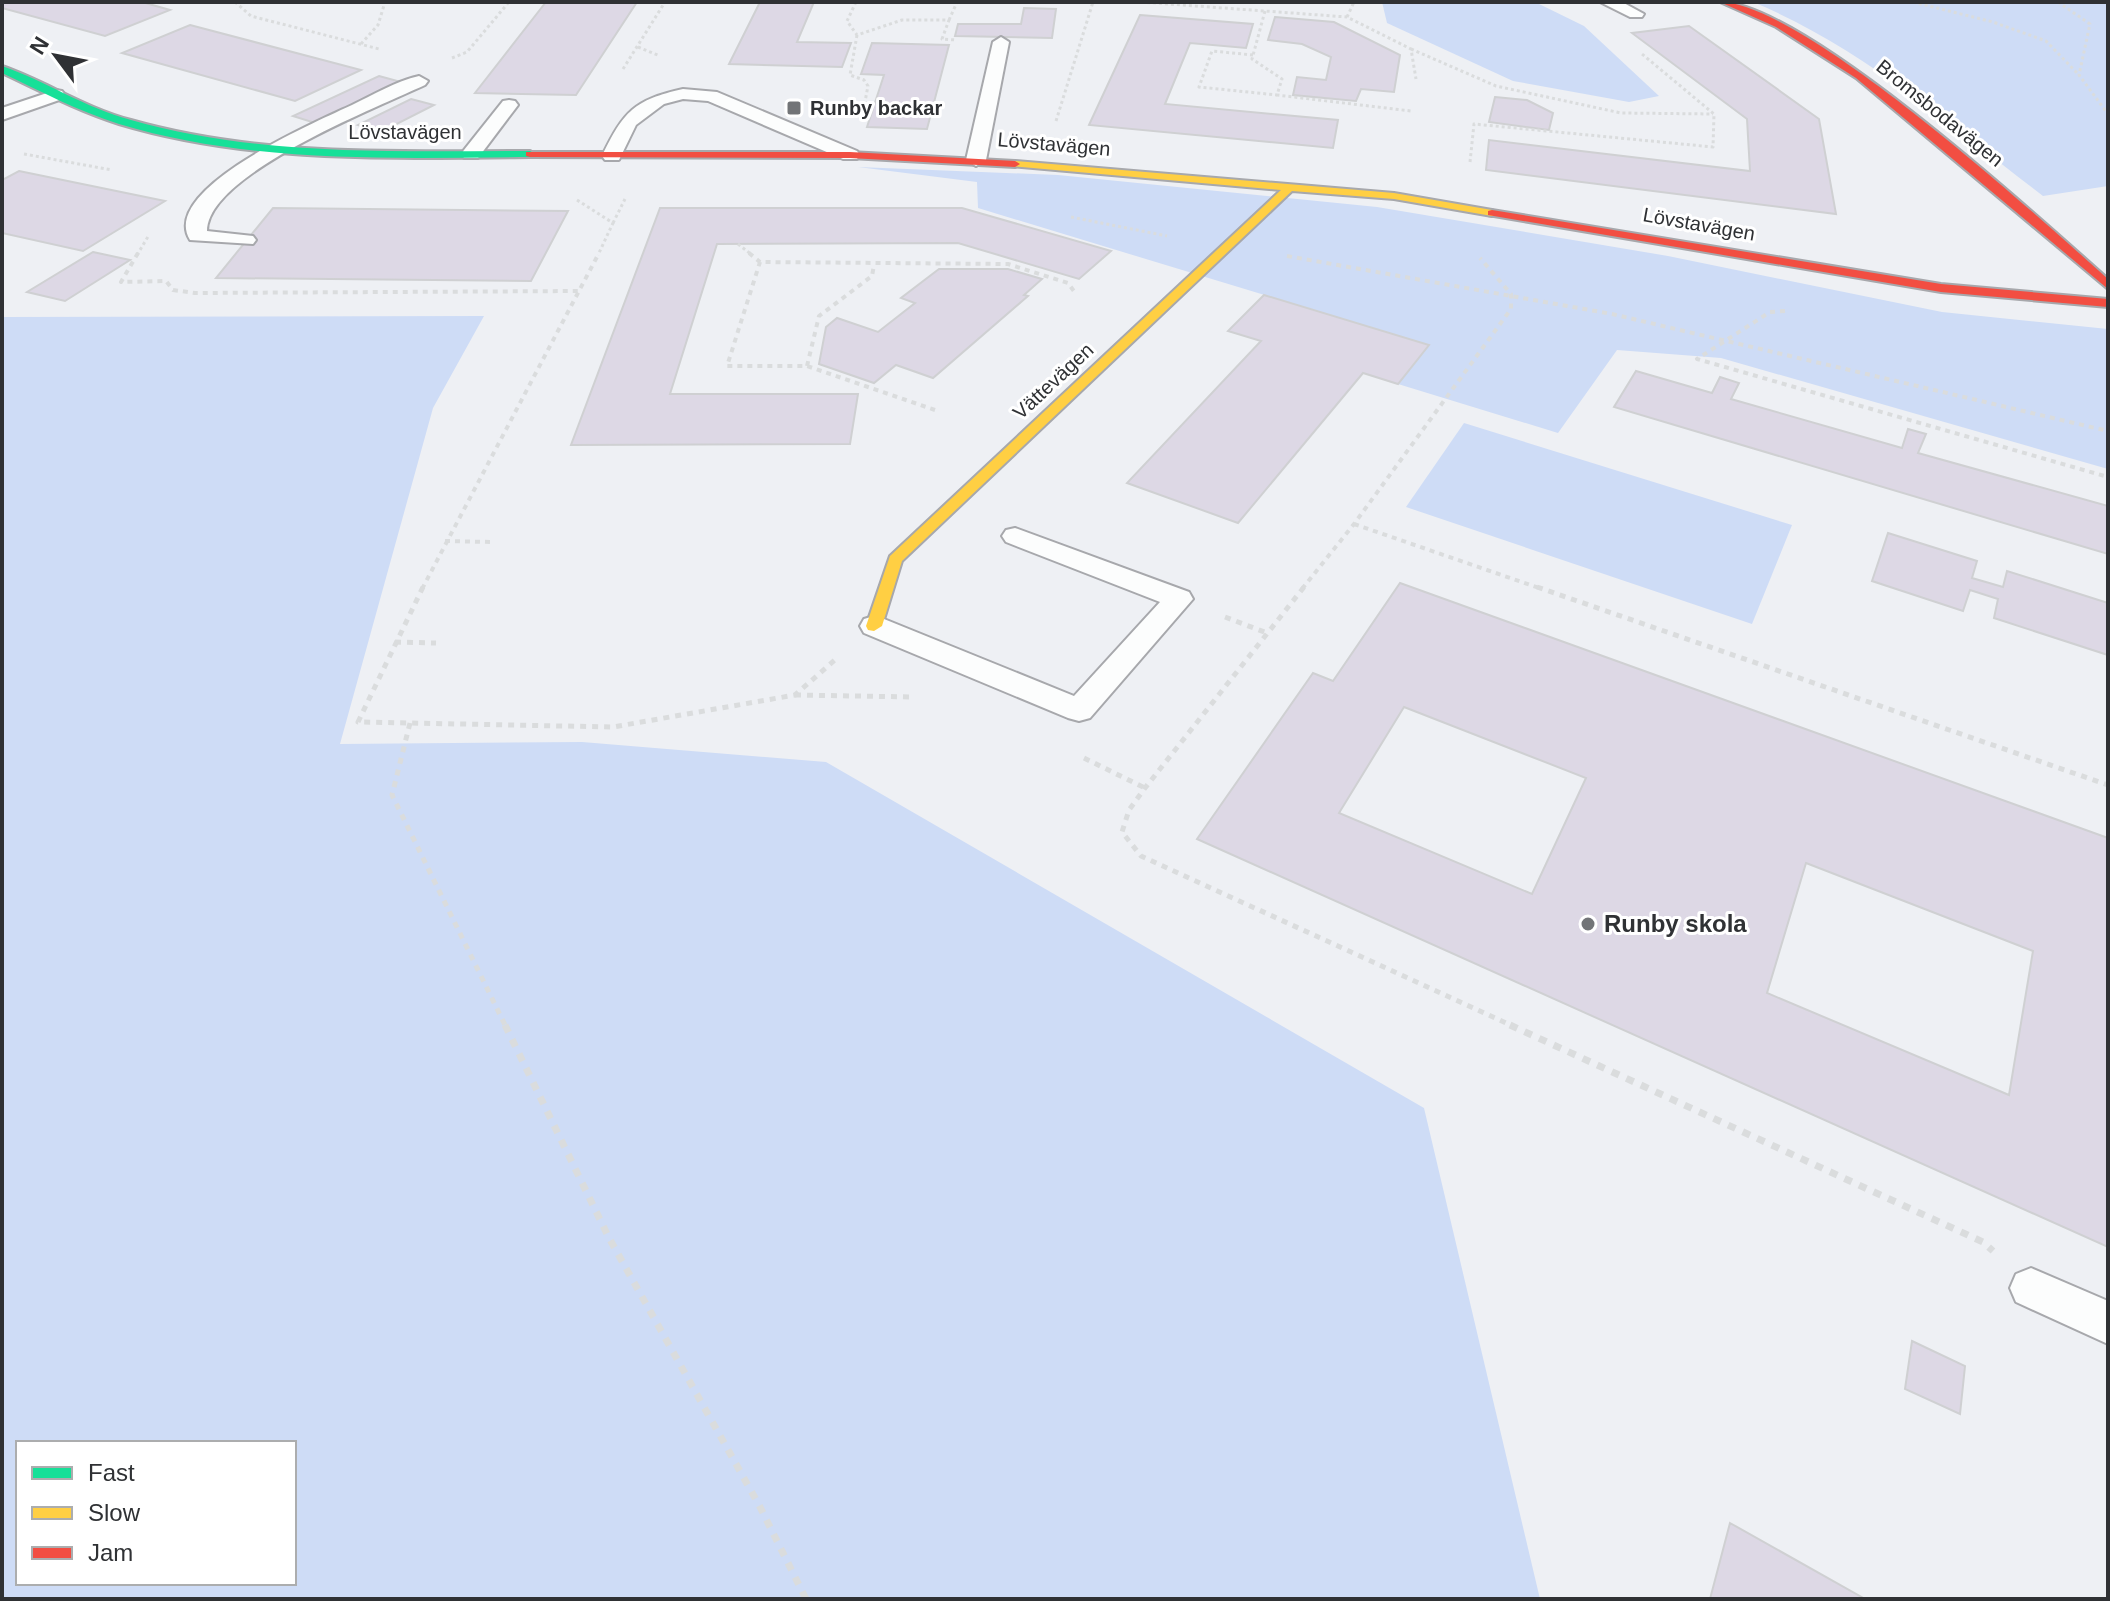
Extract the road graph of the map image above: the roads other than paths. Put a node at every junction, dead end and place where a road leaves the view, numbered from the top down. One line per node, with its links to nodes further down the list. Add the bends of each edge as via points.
1 (1608, 2): 3 (lane)
2 (1725, 2): 17 (street, Bromsbodavägen, via 1779,25 1860,76)
3 (1636, 14)
4 (1001, 42): 14 (lane)
5 (2, 69): 7 (street, Lövstavägen)
6 (419, 81): 10 (lane)
7 (56, 95): 9 (lane); 10 (street, Lövstavägen, via 125,123 202,142)
8 (509, 105): 11 (lane)
9 (2, 114)
10 (277, 150): 11 (street, Lövstavägen); 16 (lane, via 206,202 194,225 197,236)
11 (471, 154): 13 (street, Lövstavägen)
12 (850, 155): 13 (street, Lövstavägen); 13 (lane, via 711,96 683,94 658,100 628,122); 14 (street, Lövstavägen)
13 (612, 156)
14 (976, 160): 15 (street, Lövstavägen)
15 (1291, 186): 18 (street, Lövstavägen, via 1463,206 1941,288); 20 (street, Vättevägen, via 895,559)
16 (246, 240)
17 (2108, 285)
18 (2108, 303)
19 (1015, 536): 20 (lane, via 1179,599 1079,710)
20 (874, 626)
21 (2031, 1288): 22 (lane)
22 (2108, 1323)

